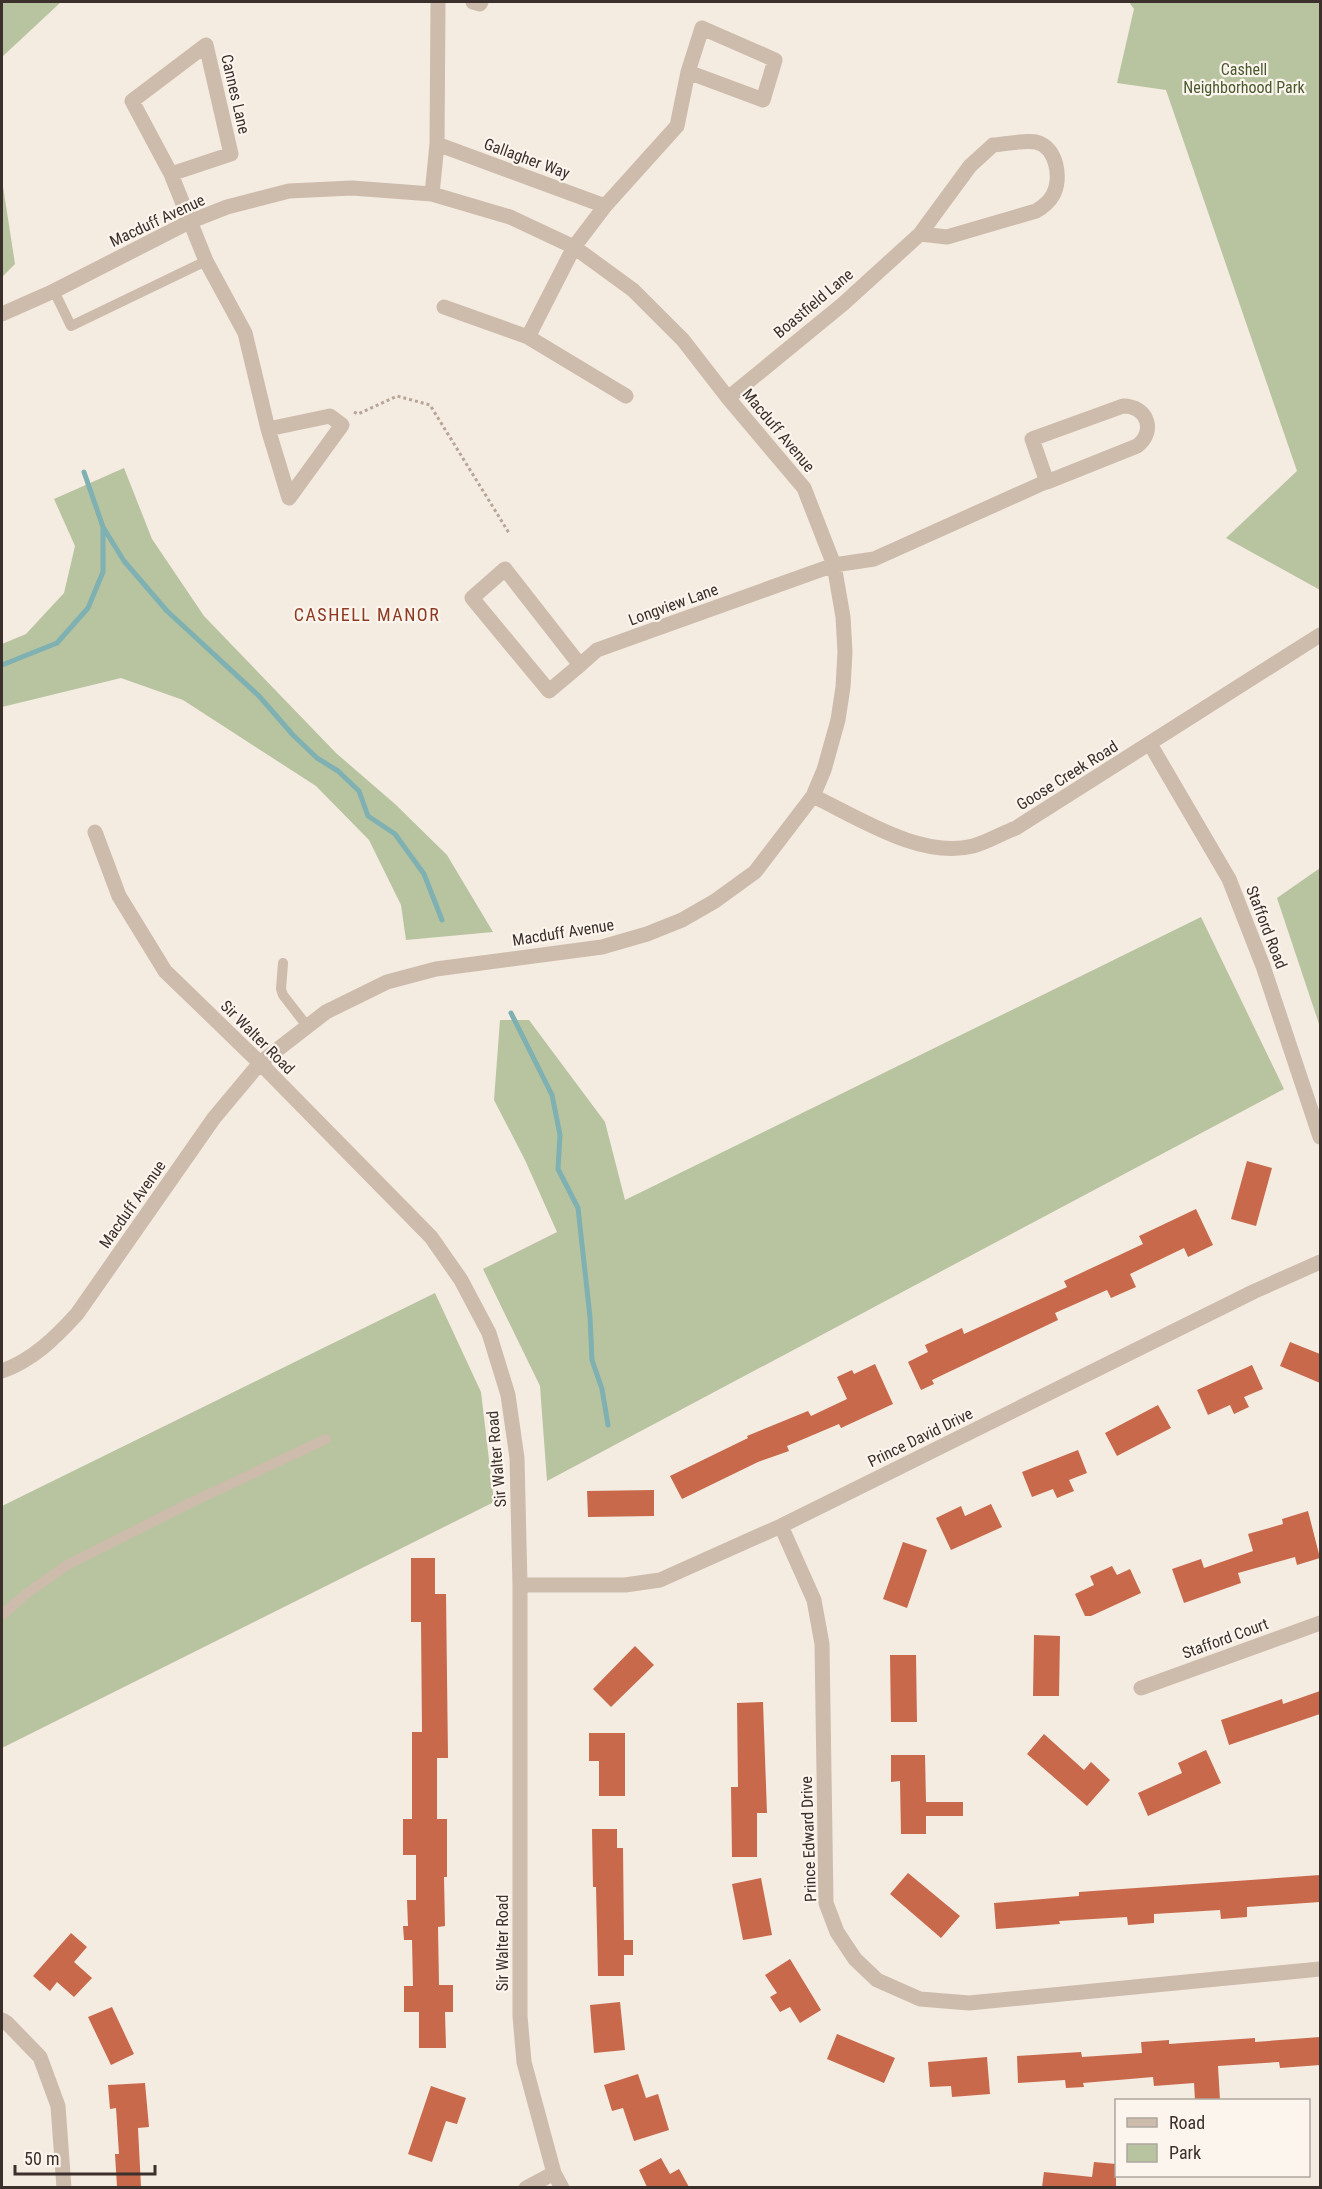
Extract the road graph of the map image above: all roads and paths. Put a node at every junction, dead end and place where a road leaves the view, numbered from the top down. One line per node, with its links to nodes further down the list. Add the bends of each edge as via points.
1 (438, 2): 5 (street)
2 (473, 2): 3 (street)
3 (481, 2)
4 (688, 72): 4 (street, via 702,28 775,60 763,100); 8 (street, via 677,126)
5 (437, 144): 7 (street); 8 (street, Gallagher Way)
6 (171, 174): 6 (street, Cannes Lane, via 231,154 206,45 132,101); 9 (street, Cannes Lane)
7 (432, 194): 9 (street, Macduff Avenue, via 352,188 289,192 227,207); 11 (street, Macduff Avenue, via 510,218)
8 (605, 206): 11 (street)
9 (189, 222): 12 (street, Cannes Lane); 13 (street, Macduff Avenue)
10 (920, 234): 10 (street, Boastfield Lane, via 947,237 1036,211 1054,193 1058,178 1054,158 1036,142 993,145 970,166); 18 (street, Boastfield Lane, via 843,304)
11 (574, 246): 16 (street); 18 (street, Macduff Avenue, via 633,290 683,340)
12 (206, 261): 13 (lane, via 71,326); 20 (street, Cannes Lane, via 245,333)
13 (54, 291): 15 (street, Macduff Avenue)
14 (444, 307): 16 (street)
15 (2, 314)
16 (528, 337): 17 (street)
17 (626, 396)
18 (728, 398): 23 (street, Macduff Avenue, via 804,488)
19 (351, 410): 22 (path, via 358,414 397,396 430,405)
20 (268, 429): 20 (street, Cannes Lane, via 289,498 342,425 330,417)
21 (1047, 482): 21 (street, Longview Lane, via 1032,439 1124,406 1134,407 1145,416 1148,430 1143,442); 23 (street, Longview Lane, via 874,560)
22 (509, 533)
23 (834, 566): 25 (street, Longview Lane, via 597,651); 27 (street, Macduff Avenue, via 843,617 843,687 832,744)
24 (1320, 635): 26 (street, Goose Creek Road)
25 (580, 664): 25 (street, Longview Lane, via 549,691 472,598 505,569)
26 (1150, 744): 27 (street, Goose Creek Road, via 1016,828 973,846 941,849 909,842); 32 (street, Stafford Road, via 1229,879 1263,966)
27 (813, 796): 30 (street, Macduff Avenue, via 755,872 682,920 602,947 436,969 387,982 326,1012)
28 (95, 832): 31 (street, Sir Walter Road, via 119,896 165,971)
29 (282, 963): 30 (lane, via 283,995)
30 (307, 1026): 31 (street, Macduff Avenue)
31 (260, 1063): 34 (street, Macduff Avenue, via 214,1118 77,1314 57,1337 21,1364); 37 (street, Sir Walter Road, via 431,1238 461,1280 489,1333 508,1395 517,1458)
32 (1320, 1137)
33 (1320, 1262): 36 (street, Prince David Drive)
34 (2, 1371)
35 (326, 1439): 38 (lane, via 68,1565)
36 (781, 1526): 37 (street, Prince David Drive, via 660,1580 625,1585); 41 (street, Prince Edward Drive, via 814,1600 822,1644 826,1903 837,1932 855,1959 877,1980 920,1999 969,2003)
37 (520, 1585): 43 (street, Sir Walter Road, via 520,2016 524,2062)
38 (2, 1615)
39 (1320, 1623): 40 (street, Stafford Court)
40 (1141, 1688)
41 (1320, 1969)
42 (2, 2020): 44 (street, via 40,2057 58,2106)
43 (554, 2173): 45 (street); 46 (street, Sir Walter Road)
44 (64, 2187)
45 (526, 2187)
46 (562, 2187)

